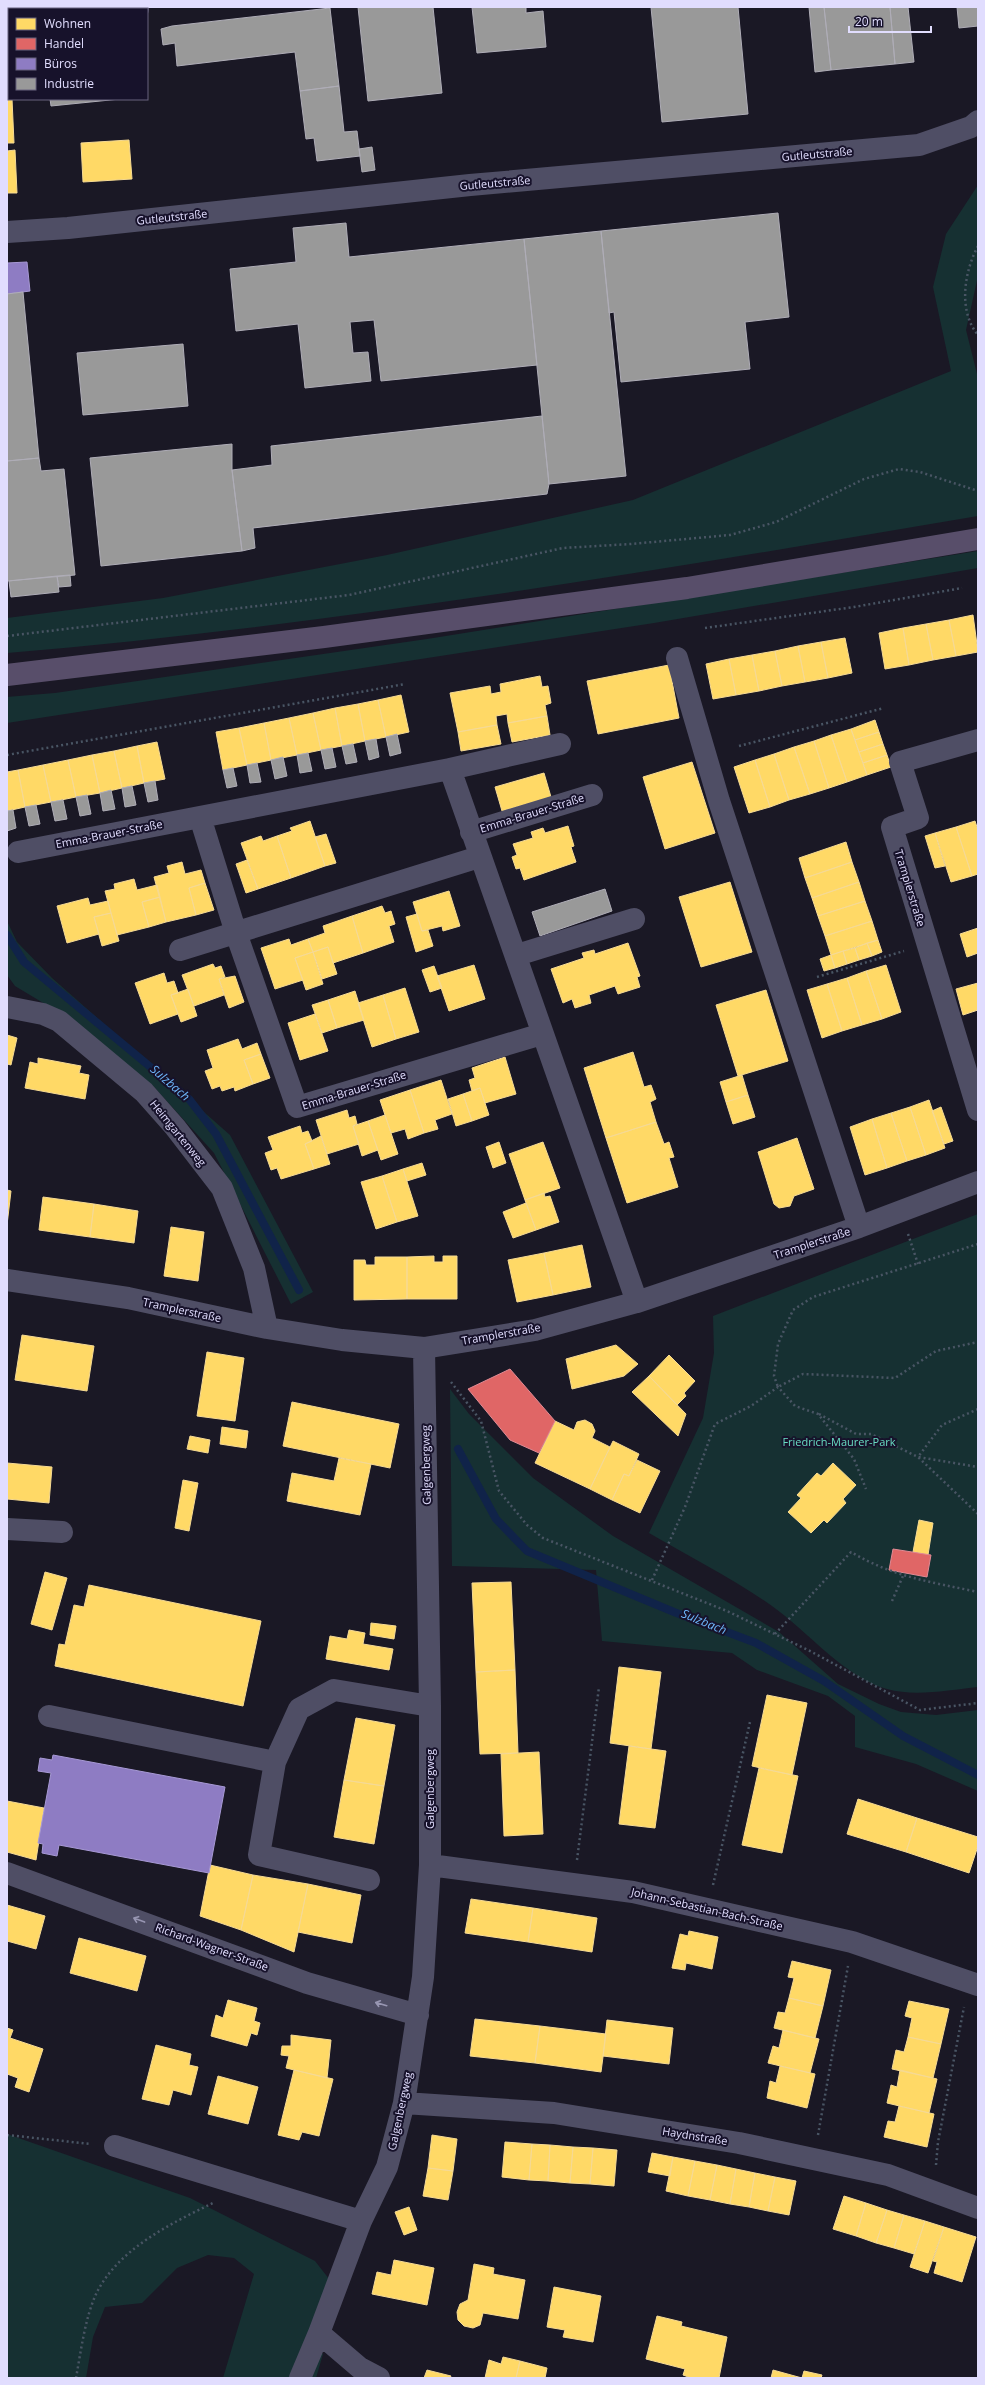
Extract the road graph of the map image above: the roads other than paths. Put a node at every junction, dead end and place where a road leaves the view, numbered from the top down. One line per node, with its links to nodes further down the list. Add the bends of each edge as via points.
1 (978, 121): 2 (street, Gutleutstraße, via 971,127 919,145 470,185 107,224)
2 (7, 232)
3 (978, 539): 5 (main road, via 687,588 332,636)
4 (678, 658): 22 (street, via 719,801)
5 (7, 675)
6 (978, 740): 20 (street, Tramplerstraße, via 900,762 918,818 892,827)
7 (560, 744): 8 (street, Emma-Brauer-Straße)
8 (450, 769): 10 (street, Emma-Brauer-Straße); 11 (street, Emma-Brauer-Straße)
9 (592, 795): 11 (street, Emma-Brauer-Straße)
10 (200, 817): 12 (street, Emma-Brauer-Straße); 15 (street, Emma-Brauer-Straße)
11 (471, 832): 13 (street, Emma-Brauer-Straße)
12 (18, 852)
13 (480, 857): 15 (street); 17 (street, Emma-Brauer-Straße)
14 (634, 919): 17 (street)
15 (236, 933): 16 (street); 19 (street, Emma-Brauer-Straße, via 297,1107)
16 (180, 950)
17 (516, 955): 19 (street, Emma-Brauer-Straße)
18 (7, 1008): 25 (street, Heimgartenweg, via 43,1014 59,1021 144,1092 175,1127 222,1188 254,1268)
19 (542, 1034): 24 (street, Emma-Brauer-Straße)
20 (978, 1110)
21 (978, 1182): 22 (street, Tramplerstraße)
22 (859, 1227): 24 (street, Tramplerstraße)
23 (7, 1280): 25 (street, Tramplerstraße, via 128,1298)
24 (637, 1302): 26 (street, Tramplerstraße, via 535,1330)
25 (267, 1328): 26 (street, Tramplerstraße, via 342,1340)
26 (424, 1348): 29 (street, Galgenbergweg)
27 (7, 1529): 28 (street)
28 (62, 1532)
29 (430, 1706): 31 (street, via 334,1690 299,1709); 32 (street, Galgenbergweg)
30 (49, 1716): 31 (street)
31 (275, 1762): 34 (street, via 259,1855)
32 (430, 1865): 35 (street, Johann-Sebastian-Bach-Straße, via 633,1892 852,1942); 36 (street, Galgenbergweg)
33 (7, 1873): 36 (street, Richard-Wagner-Straße, one-way to 33, via 307,1983)
34 (369, 1880)
35 (974, 1984)
36 (418, 2015): 37 (street, Galgenbergweg)
37 (404, 2102): 39 (street, Haydnstraße, via 554,2113 739,2143 888,2175); 40 (street, Galgenbergweg, via 387,2167)
38 (115, 2146): 40 (street)
39 (978, 2208)
40 (361, 2221): 41 (street, Galgenbergweg)
41 (320, 2333): 42 (street, Galgenbergweg); 43 (street, via 360,2368)
42 (300, 2378)
43 (379, 2378)

